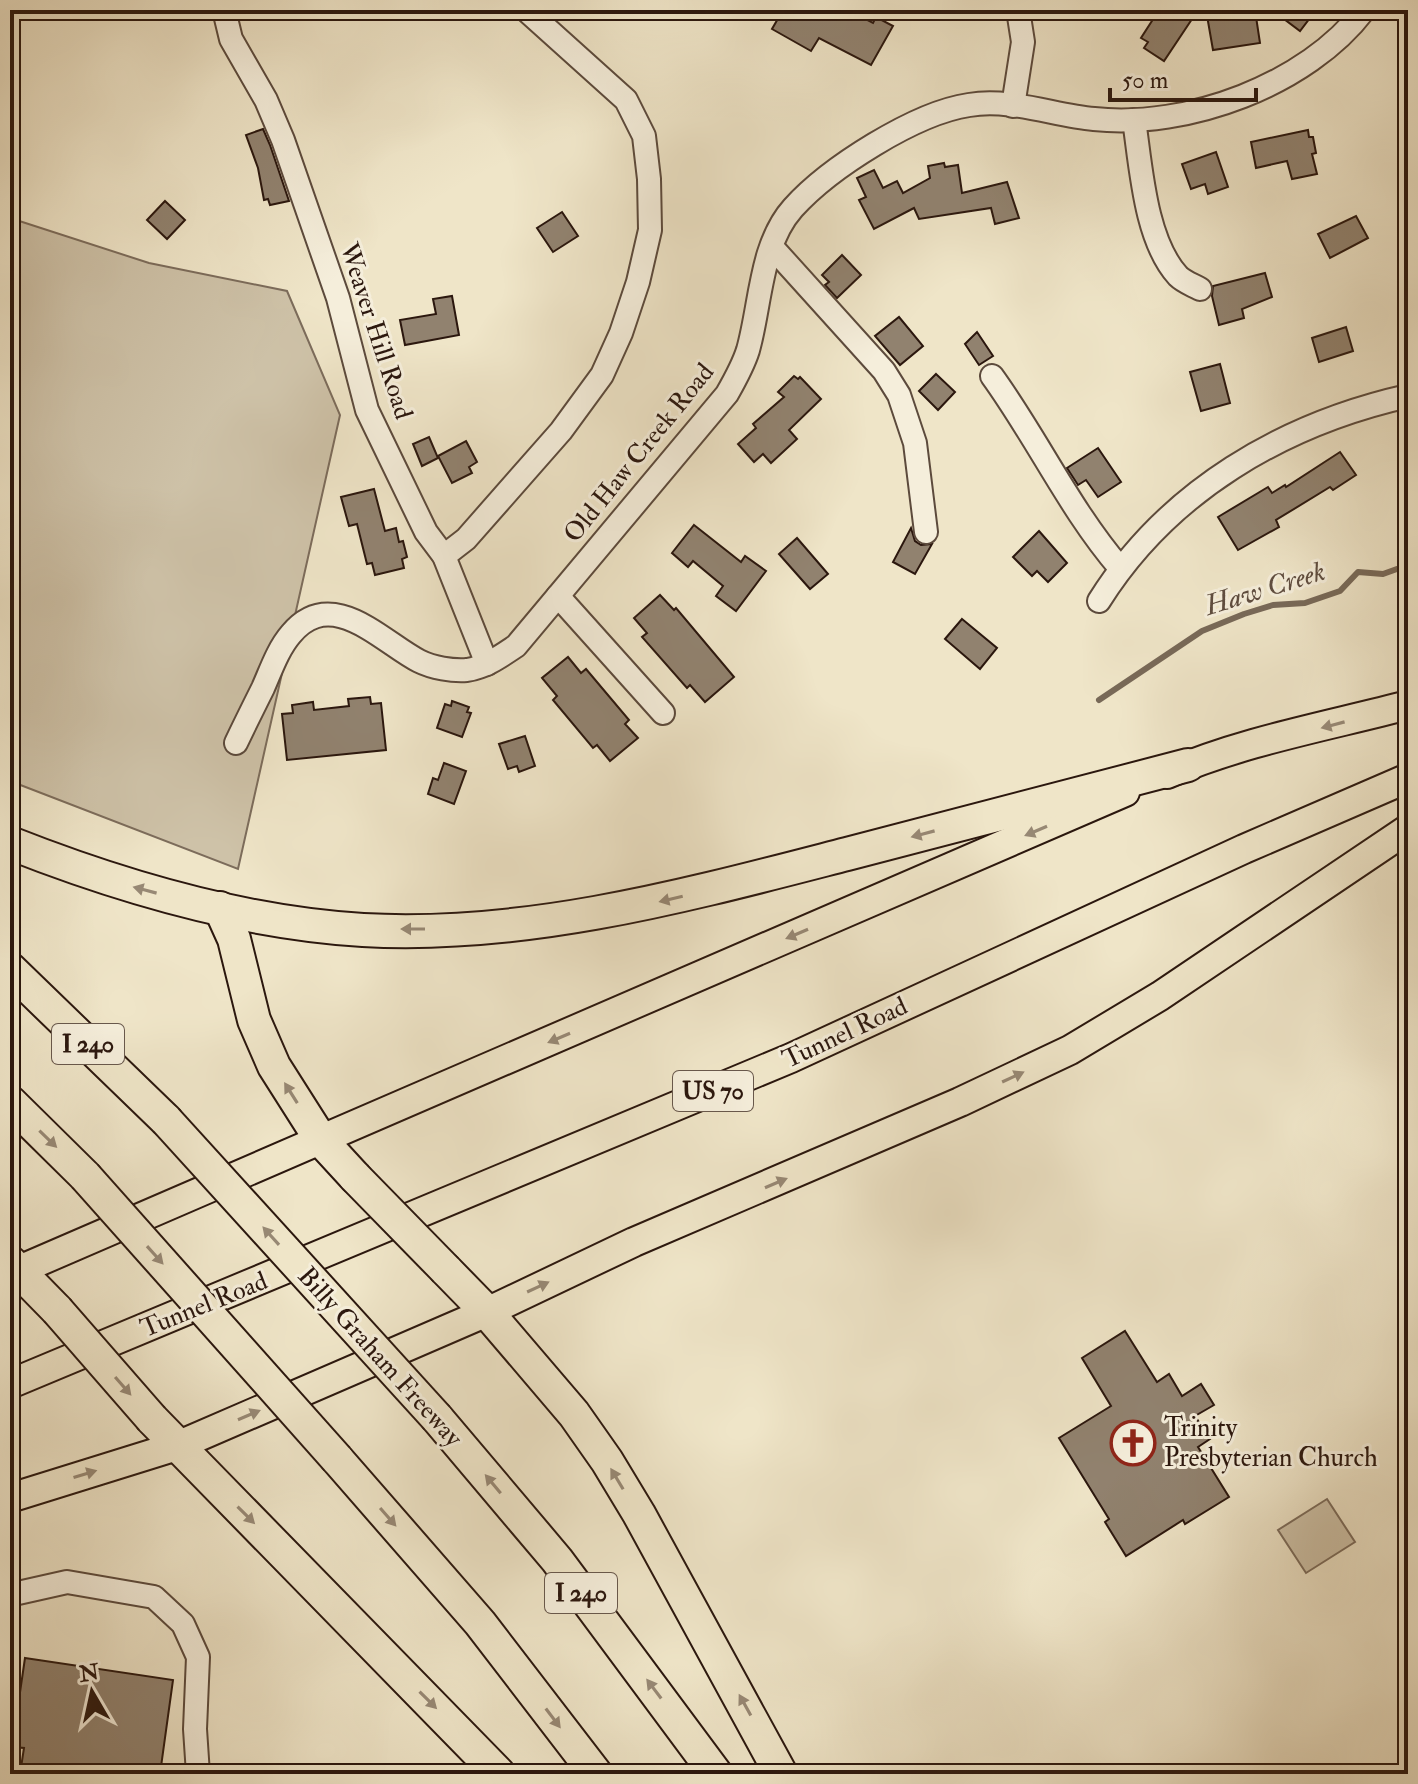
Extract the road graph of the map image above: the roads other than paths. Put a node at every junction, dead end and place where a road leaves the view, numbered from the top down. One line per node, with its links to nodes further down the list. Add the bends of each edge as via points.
1 (224, 10): 12 (street, Weaver Hill Road, via 231,39 283,140 338,298 367,410 426,532)
2 (526, 10): 12 (street, via 626,100 644,136 650,230 634,295 602,375 561,431 466,539)
3 (1018, 10): 5 (street, via 1023,42)
4 (1364, 10): 6 (street, Old Haw Creek Road, via 1334,44 1280,81 1218,104)
5 (1013, 106): 6 (street, Old Haw Creek Road, via 1098,120); 7 (street, Old Haw Creek Road, via 948,110 883,140 796,205)
6 (1134, 120): 8 (street, via 1153,228 1180,278)
7 (772, 247): 11 (street, via 884,371 899,395 915,443); 14 (street, Old Haw Creek Road, via 737,378)
8 (1200, 289)
9 (992, 376): 13 (street)
10 (1408, 396): 13 (street, via 1352,410 1269,444 1197,491)
11 (926, 532)
12 (444, 556): 16 (street, Weaver Hill Road)
13 (1120, 568): 15 (street)
14 (558, 596): 16 (street, Old Haw Creek Road, via 516,646); 18 (street)
15 (1099, 601)
16 (487, 664): 19 (street, Old Haw Creek Road, via 468,670 437,667 344,616 311,619 292,632 276,657)
17 (1408, 705): 20 (main road, one-way to 20)
18 (663, 713)
19 (236, 743)
20 (1188, 765): 24 (highway, one-way to 24, via 621,910 454,929 362,930); 27 (main road, one-way to 27)
21 (1408, 778): 30 (main road, Tunnel Road / US 70, via 791,1058)
22 (1408, 829): 29 (main road, one-way to 22, via 1070,1050 1160,996)
23 (10, 843): 24 (highway, one-way to 23, via 140,889)
24 (220, 908): 27 (highway, one-way to 24, via 274,1066 254,1020 234,939)
25 (10, 969): 37 (highway, Billy Graham Freeway / I 240, one-way to 25, bridge, via 557,1560 437,1418 166,1120)
26 (10, 1102): 36 (highway, one-way to 36, bridge, via 85,1176 337,1459 480,1623)
27 (321, 1140): 28 (main road); 29 (highway, bridge)
28 (13, 1269): 31 (highway, one-way to 31, bridge, via 57,1310)
29 (487, 1312): 31 (main road, one-way to 29); 38 (highway, one-way to 29, via 607,1461)
30 (10, 1384)
31 (177, 1446): 32 (main road, one-way to 31); 35 (highway, one-way to 35)
32 (10, 1498)
33 (13, 1596): 34 (street, via 67,1582 154,1597 183,1624 198,1657)
34 (198, 1774)
35 (499, 1774)
36 (596, 1774)
37 (716, 1774)
38 (781, 1774)

